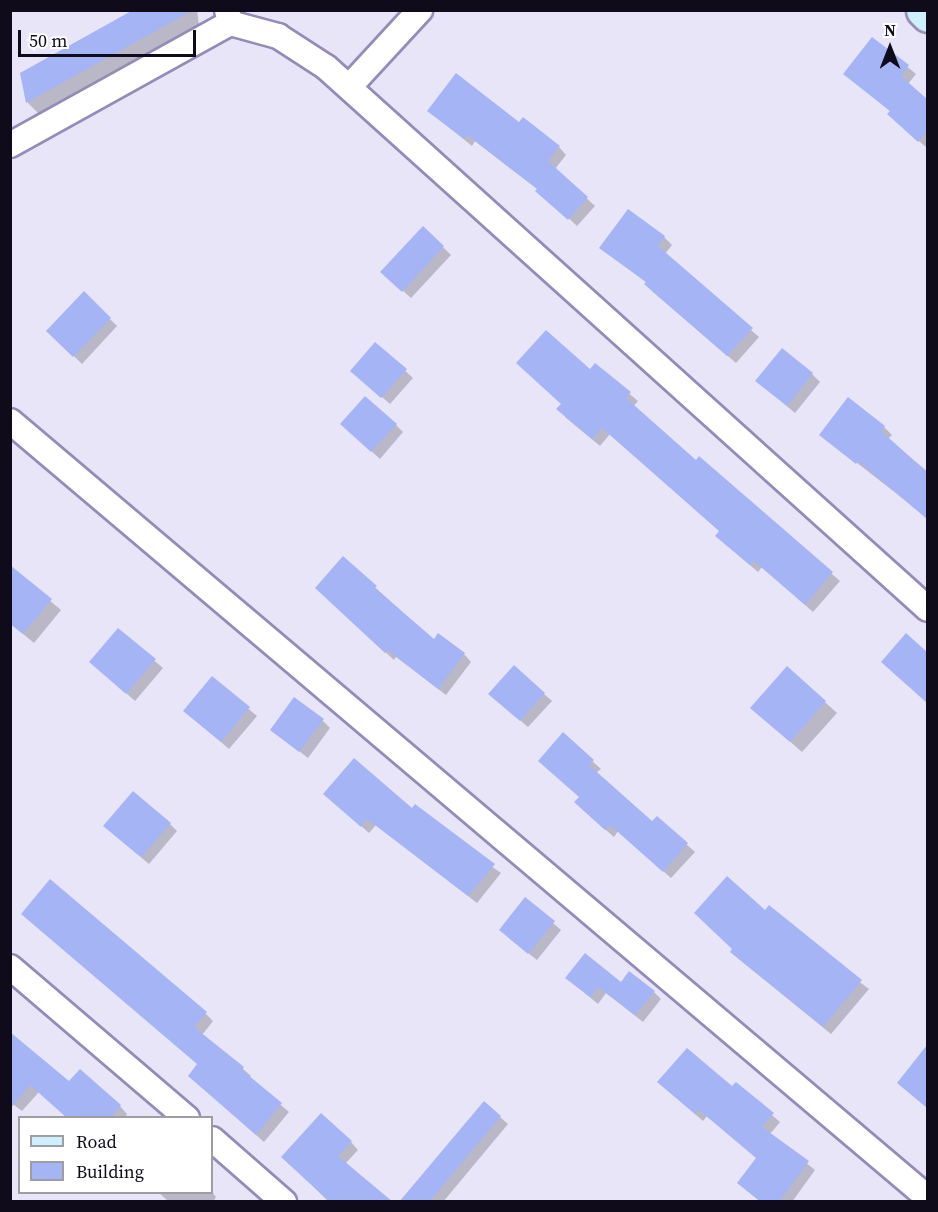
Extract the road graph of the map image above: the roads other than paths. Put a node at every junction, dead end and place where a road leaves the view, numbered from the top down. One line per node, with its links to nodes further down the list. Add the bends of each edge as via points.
1 (420, 10): 5 (street)
2 (923, 10): 3 (street)
3 (927, 15)
4 (229, 17): 5 (street, via 278,36); 6 (street)
5 (349, 87): 8 (street)
6 (10, 145)
7 (10, 421): 12 (street)
8 (927, 609)
9 (10, 967): 10 (street)
10 (185, 1116)
11 (213, 1140): 13 (street)
12 (927, 1198)
13 (284, 1202)

